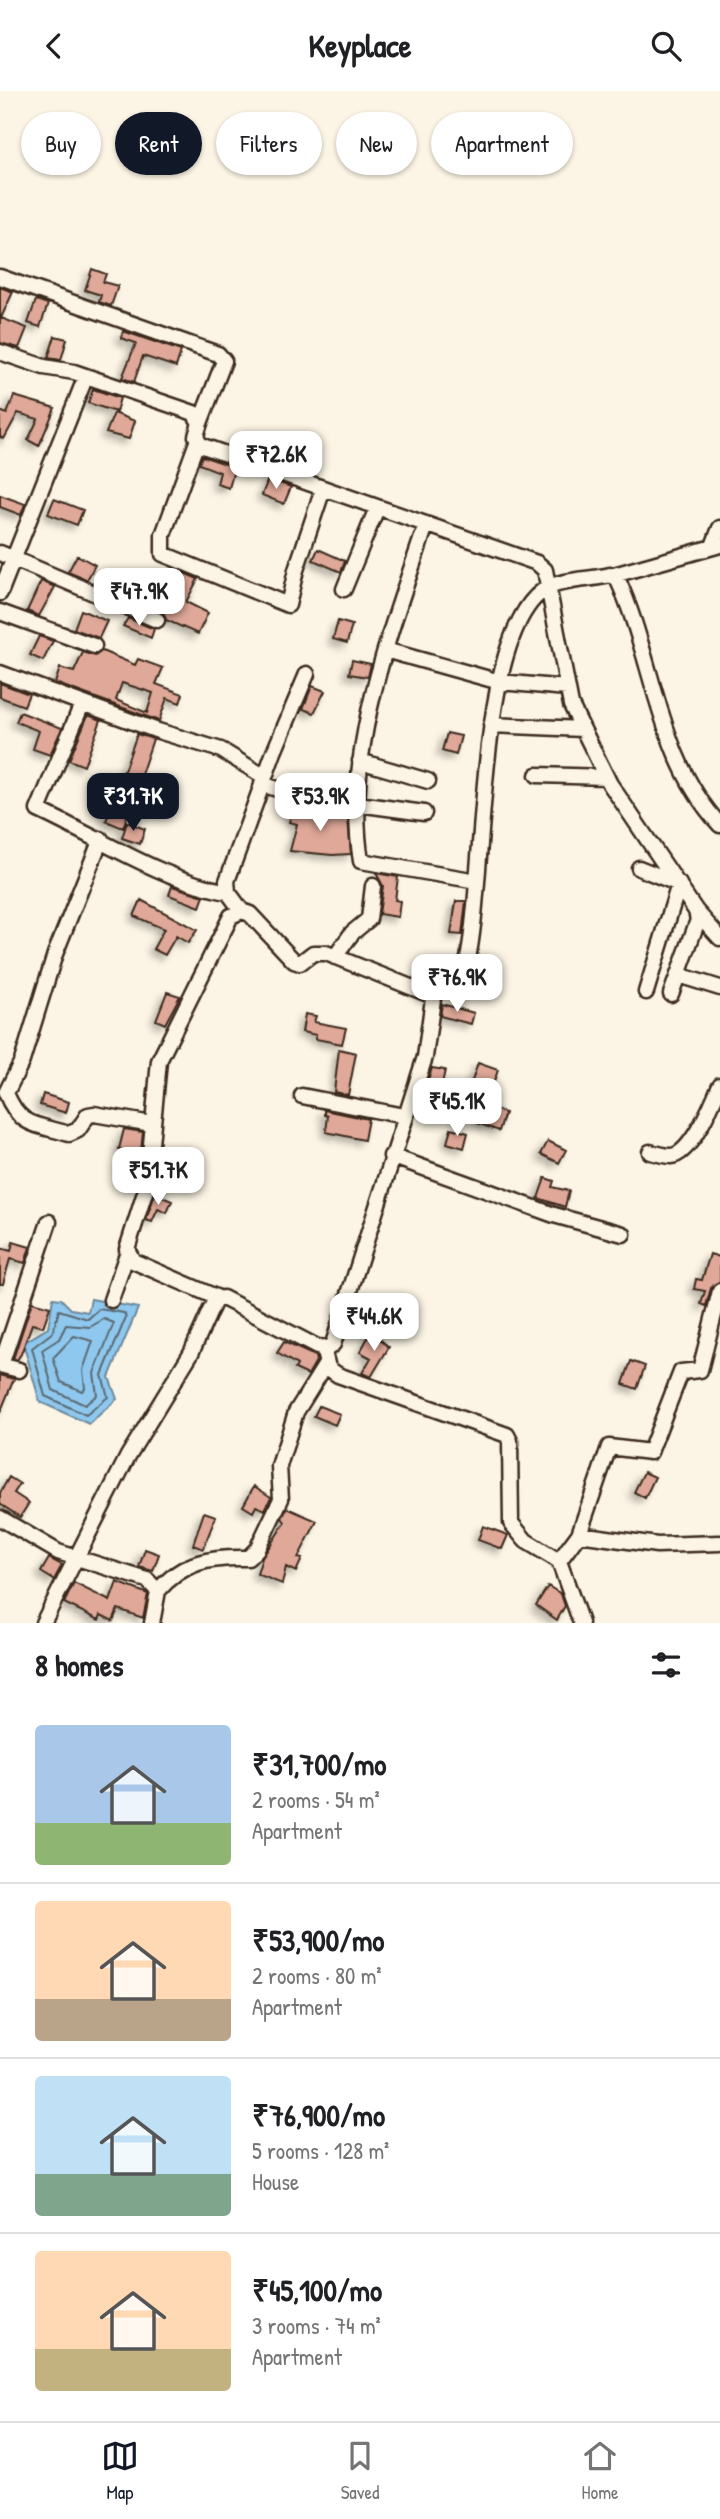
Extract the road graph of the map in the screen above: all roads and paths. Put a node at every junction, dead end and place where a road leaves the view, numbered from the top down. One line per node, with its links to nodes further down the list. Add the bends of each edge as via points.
1 (0, 277): 4 (street, via 218,354 224,361)
2 (0, 352): 3 (street)
3 (86, 376): 4 (street, via 194,413); 12 (street)
4 (200, 423): 5 (street)
5 (197, 442): 6 (street); 6 (street, via 163,535 163,554 260,596 288,605)
6 (323, 489): 7 (street)
7 (377, 508): 8 (street); 15 (street)
8 (425, 525): 14 (street, via 537,563); 20 (street)
9 (720, 528): 10 (street)
10 (716, 545): 13 (street)
11 (0, 553): 12 (street)
12 (14, 559): 16 (street); 18 (street)
13 (608, 576): 14 (street); 35 (street, via 625,600 660,712 691,784)
14 (552, 587): 23 (street, via 519,619); 24 (street)
15 (344, 589)
16 (0, 593)
17 (0, 612): 19 (street)
18 (157, 620)
19 (94, 646)
20 (385, 650): 23 (street); 28 (street)
21 (0, 673): 25 (street)
22 (307, 674): 31 (street)
23 (500, 682): 24 (street); 26 (street)
24 (567, 688): 27 (street)
25 (82, 704): 31 (street, via 221,750); 36 (street, via 38,810)
26 (491, 725): 27 (street); 38 (street)
27 (583, 729): 30 (street)
28 (360, 761): 32 (street); 33 (street)
29 (537, 775): 30 (street)
30 (606, 777): 39 (street)
31 (264, 781): 33 (street, via 322,804); 41 (street, via 227,881)
32 (428, 781)
33 (358, 807): 34 (street); 38 (street, via 361,861)
34 (424, 813)
35 (720, 825)
36 (100, 839): 41 (street, via 155,867); 52 (street, via 55,954 22,1061)
37 (639, 868): 39 (street)
38 (477, 881): 50 (street, via 466,967 436,977)
39 (679, 884): 43 (street); 48 (street)
40 (373, 886): 45 (street, via 369,919)
41 (228, 892): 42 (street)
42 (242, 911): 45 (street, via 294,961 300,963 319,952); 55 (street, via 232,916 164,1048)
43 (696, 911): 44 (street); 46 (street, via 698,921)
44 (720, 938)
45 (335, 957): 50 (street)
46 (678, 975): 47 (street); 49 (street)
47 (720, 988)
48 (646, 992)
49 (671, 994)
50 (433, 996): 54 (street, via 425,1057)
51 (720, 1085): 56 (street, via 683,1152 671,1156)
52 (3, 1093): 55 (street, via 22,1121 69,1134 94,1114)
53 (302, 1096): 54 (street)
54 (404, 1116): 57 (street)
55 (152, 1124): 60 (street, via 147,1186)
56 (650, 1152)
57 (391, 1156): 59 (street, via 554,1215); 64 (street, via 352,1288 332,1343)
58 (49, 1222): 66 (street)
59 (623, 1234)
60 (127, 1254): 62 (street, via 133,1261); 63 (street)
61 (720, 1291): 69 (street, via 700,1370 681,1372 650,1452 609,1447)
62 (218, 1298): 64 (street); 71 (street)
63 (111, 1300)
64 (323, 1348): 65 (street)
65 (326, 1364): 72 (street, via 338,1375 507,1435 512,1523 526,1541); 73 (street, via 292,1423 279,1466 281,1499 257,1549 248,1558 213,1557 192,1565)
66 (1, 1365): 67 (street)
67 (19, 1370)
68 (0, 1518): 71 (street)
69 (579, 1534): 70 (street, via 657,1545); 72 (street)
70 (720, 1543)
71 (73, 1559): 73 (street, via 147,1580); 74 (street)
72 (559, 1561): 76 (street)
73 (158, 1591): 75 (street)
74 (43, 1623)
75 (152, 1623)
76 (581, 1623)

